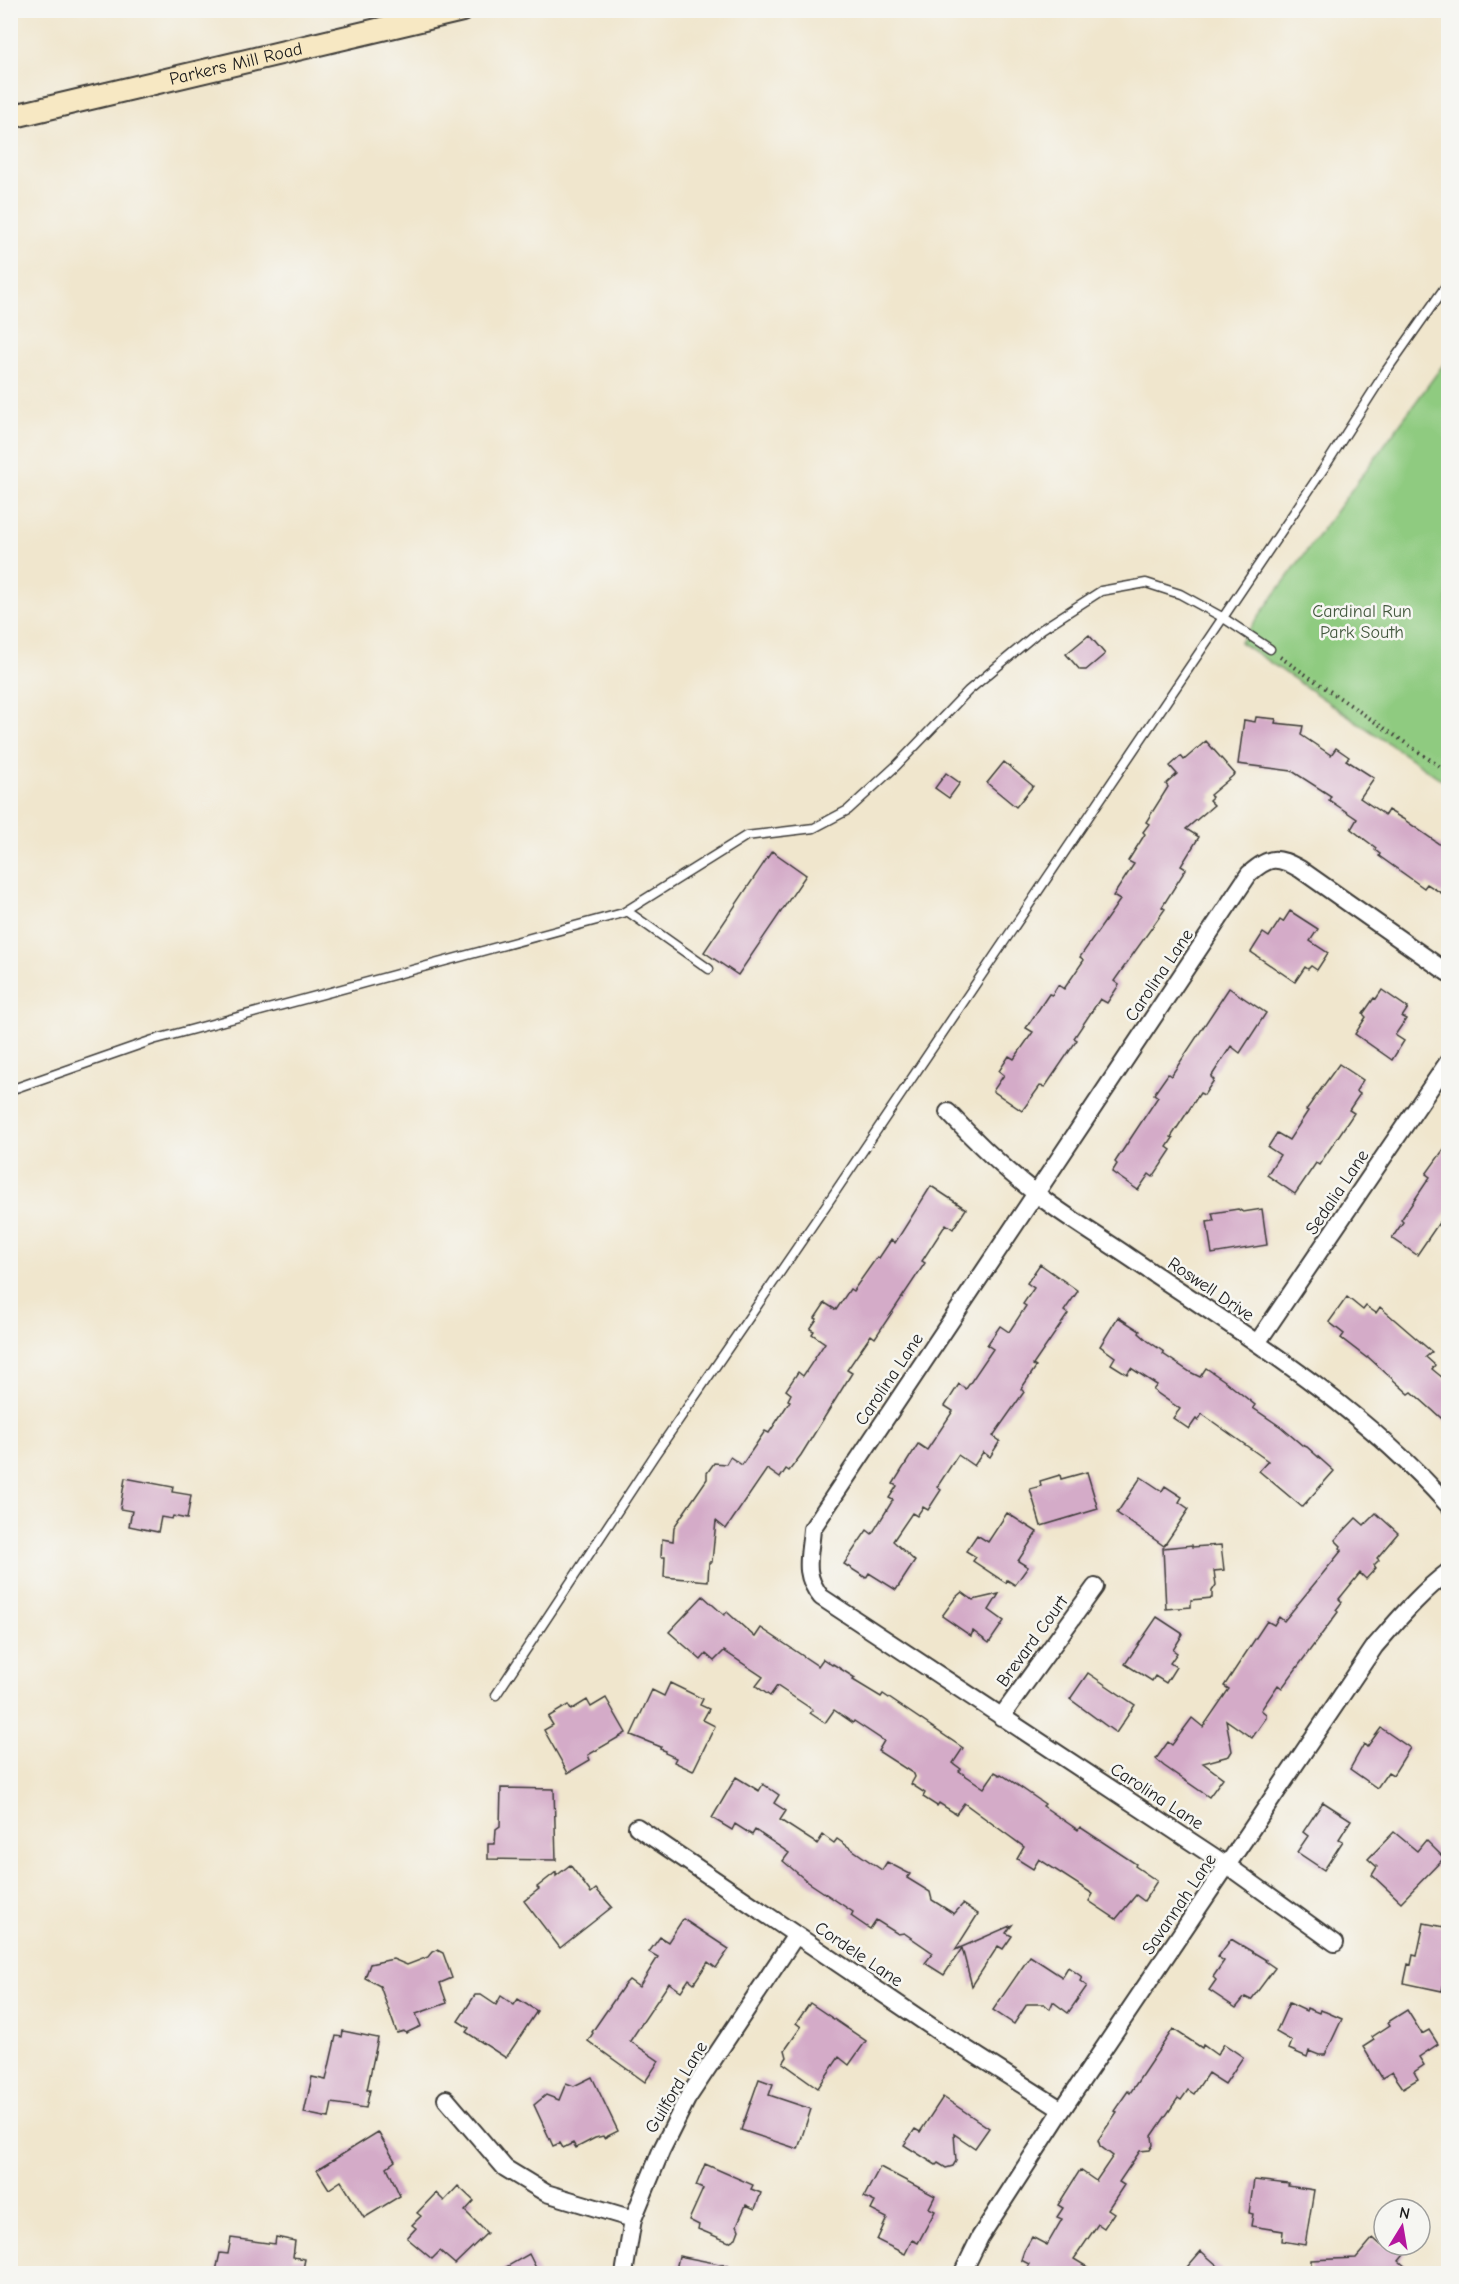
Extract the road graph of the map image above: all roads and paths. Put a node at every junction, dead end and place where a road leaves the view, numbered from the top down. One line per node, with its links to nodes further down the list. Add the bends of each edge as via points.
1 (462, 10): 2 (main road, Parkers Mill Road)
2 (10, 117)
3 (1449, 282): 4 (lane)
4 (1222, 617): 5 (lane); 7 (lane, via 1180,594 1146,583 1101,591 1042,629 968,691 848,810 814,828 746,836); 18 (lane)
5 (1270, 649): 6 (path)
6 (1449, 772)
7 (627, 911): 8 (lane); 11 (lane, via 153,1040)
8 (709, 969)
9 (1449, 973): 13 (street, Carolina Lane, via 1299,869 1277,859 1268,860 1250,874)
10 (1449, 1062): 14 (street, Sedalia Lane)
11 (10, 1090)
12 (948, 1112): 13 (street, Roswell Drive)
13 (1036, 1194): 14 (street, Roswell Drive); 19 (street, Carolina Lane, via 812,1529 808,1568 821,1597)
14 (1257, 1344): 15 (street, Roswell Drive, via 1349,1411)
15 (1449, 1505)
16 (1449, 1572): 21 (street, Savannah Lane, via 1409,1607 1375,1646)
17 (1095, 1587): 19 (street, Brevard Court)
18 (496, 1695)
19 (1001, 1717): 21 (street, Carolina Lane)
20 (637, 1827): 22 (street, Cordele Lane)
21 (1228, 1866): 23 (street, Carolina Lane); 25 (street, Savannah Lane)
22 (796, 1935): 25 (street, Cordele Lane); 26 (street, Guilford Lane, via 687,2099)
23 (1335, 1943)
24 (446, 2099): 26 (street, via 505,2168 546,2193)
25 (1062, 2110): 28 (street, Savannah Lane, via 980,2238)
26 (633, 2219): 27 (street, Guilford Lane)
27 (624, 2274)
28 (962, 2274)

